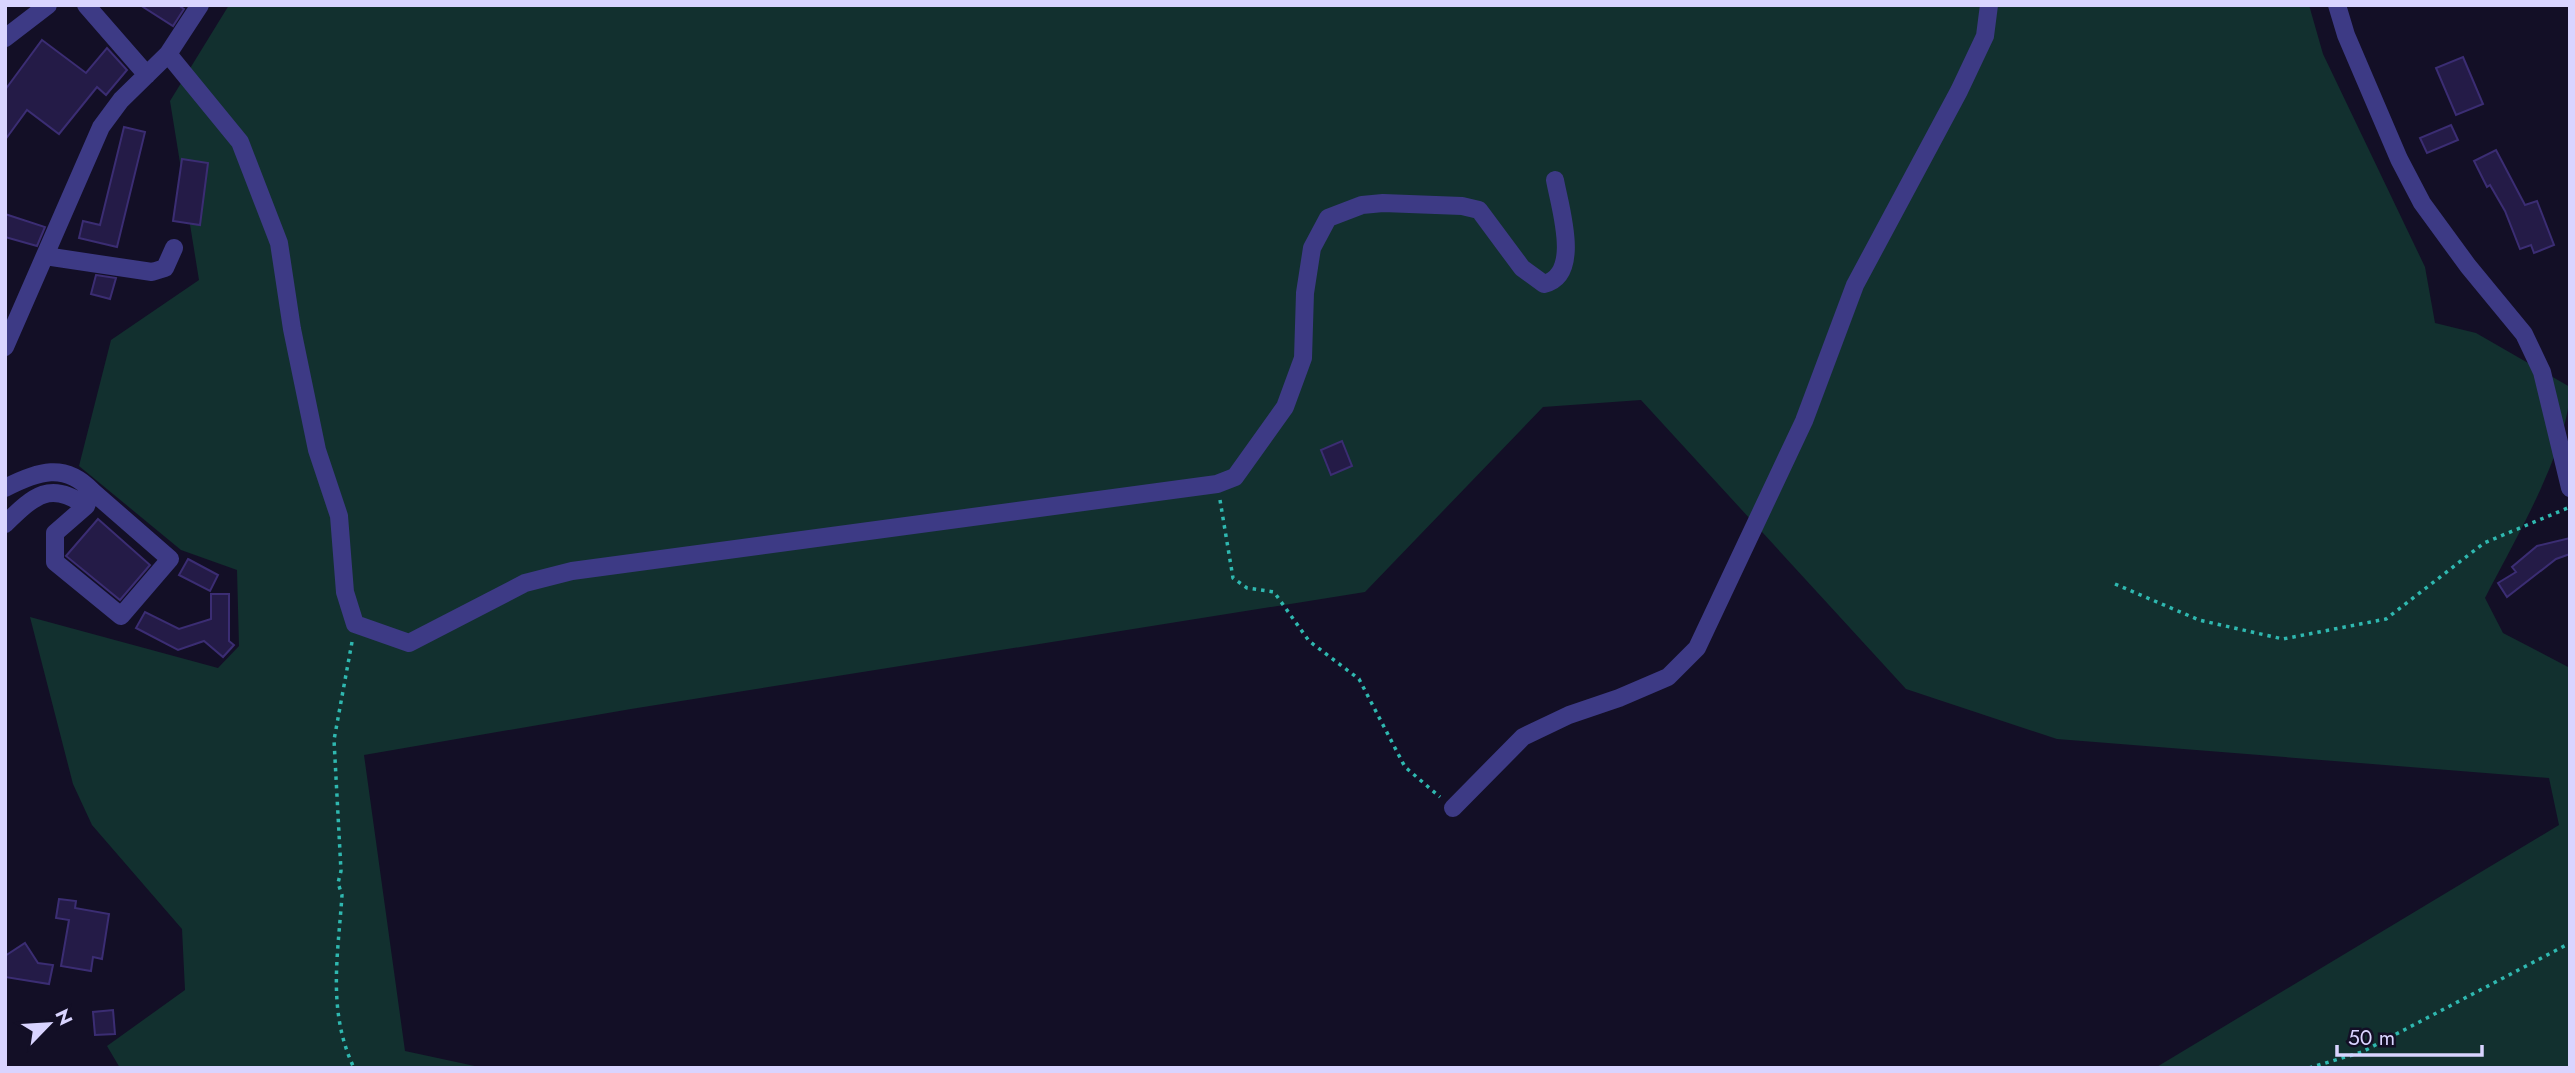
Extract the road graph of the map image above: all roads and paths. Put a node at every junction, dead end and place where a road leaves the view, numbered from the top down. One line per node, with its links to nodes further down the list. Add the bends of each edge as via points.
1 (48, 5): 6 (street)
2 (86, 5): 8 (street)
3 (200, 5): 7 (street)
4 (1989, 5): 21 (street, via 1984,36 1855,285 1804,421 1697,648 1668,677 1523,737)
5 (2337, 5): 15 (street, via 2399,159 2422,203 2529,344 2542,372)
6 (5, 38)
7 (167, 54): 8 (street); 20 (street, via 240,142 279,243 317,450 339,516 345,592)
8 (147, 75): 11 (street, via 101,127)
9 (1555, 180): 13 (street, via 1567,253 1561,274 1544,284 1522,268 1479,210 1383,203 1362,205 1328,218 1312,248 1303,358 1285,407 1235,477)
10 (174, 248): 11 (street, via 165,268 152,272)
11 (45, 256): 12 (street)
12 (5, 347)
13 (1217, 484): 20 (street, via 572,571 525,583 409,643); 21 (path, via 1233,578 1247,588 1274,592 1310,641 1359,679 1405,767)
14 (5, 488): 16 (street, via 23,479 64,471 79,477)
15 (2570, 488)
16 (89, 499): 16 (street, via 55,533 55,562 121,615 170,559); 18 (street, via 51,491)
17 (2570, 507): 19 (path, via 2484,543 2386,620 2283,639 2199,620)
18 (5, 524)
19 (2115, 584)
20 (355, 624): 23 (path, via 334,740 342,895 336,994 341,1040)
21 (1453, 808)
22 (2570, 943): 24 (path, via 2362,1052)
23 (354, 1068)
24 (2309, 1068)

